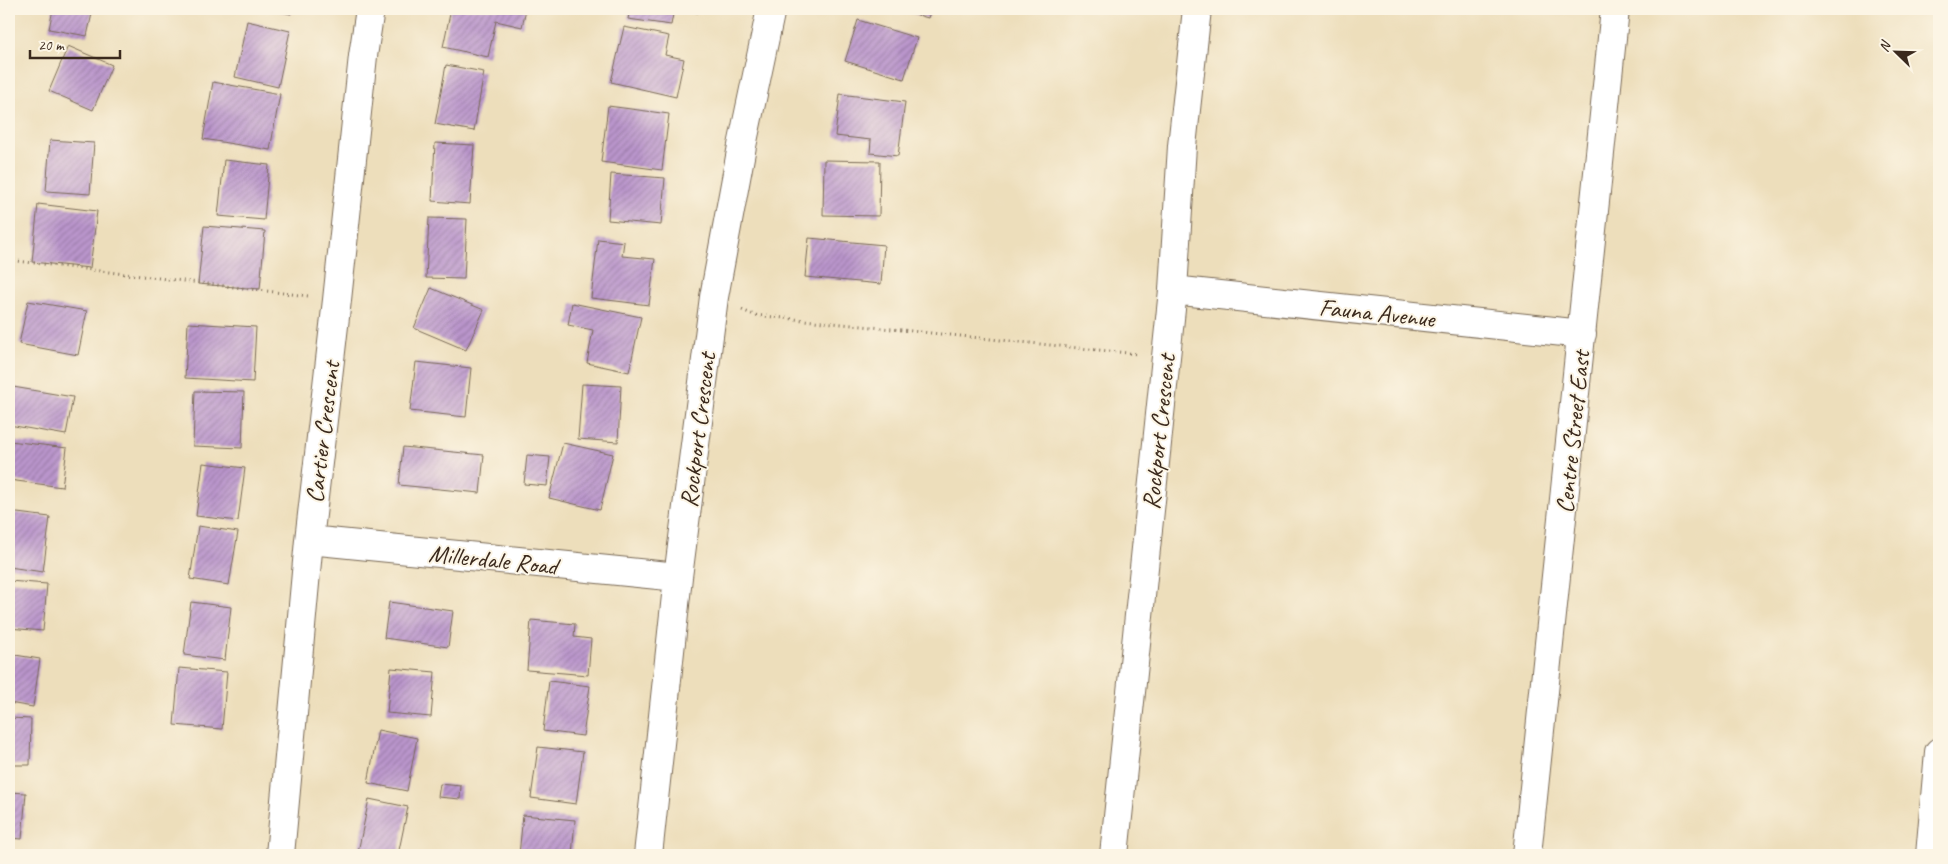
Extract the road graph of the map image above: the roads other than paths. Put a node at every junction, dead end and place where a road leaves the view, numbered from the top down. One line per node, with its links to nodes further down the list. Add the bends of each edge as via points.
1 (370, 9): 7 (street, Cartier Crescent)
2 (771, 9): 8 (street, Rockport Crescent, via 714,297)
3 (1197, 9): 5 (street, Rockport Crescent, via 1182,146)
4 (1615, 9): 6 (street, Centre Street East)
5 (1172, 290): 6 (street, Fauna Avenue); 12 (street, Rockport Crescent)
6 (1582, 334): 13 (street, Centre Street East)
7 (309, 540): 8 (street, Millerdale Road); 10 (street, Cartier Crescent)
8 (678, 578): 11 (street, Rockport Crescent)
9 (1939, 752): 14 (street)
10 (280, 855)
11 (648, 855)
12 (1114, 855)
13 (1527, 855)
14 (1930, 855)

